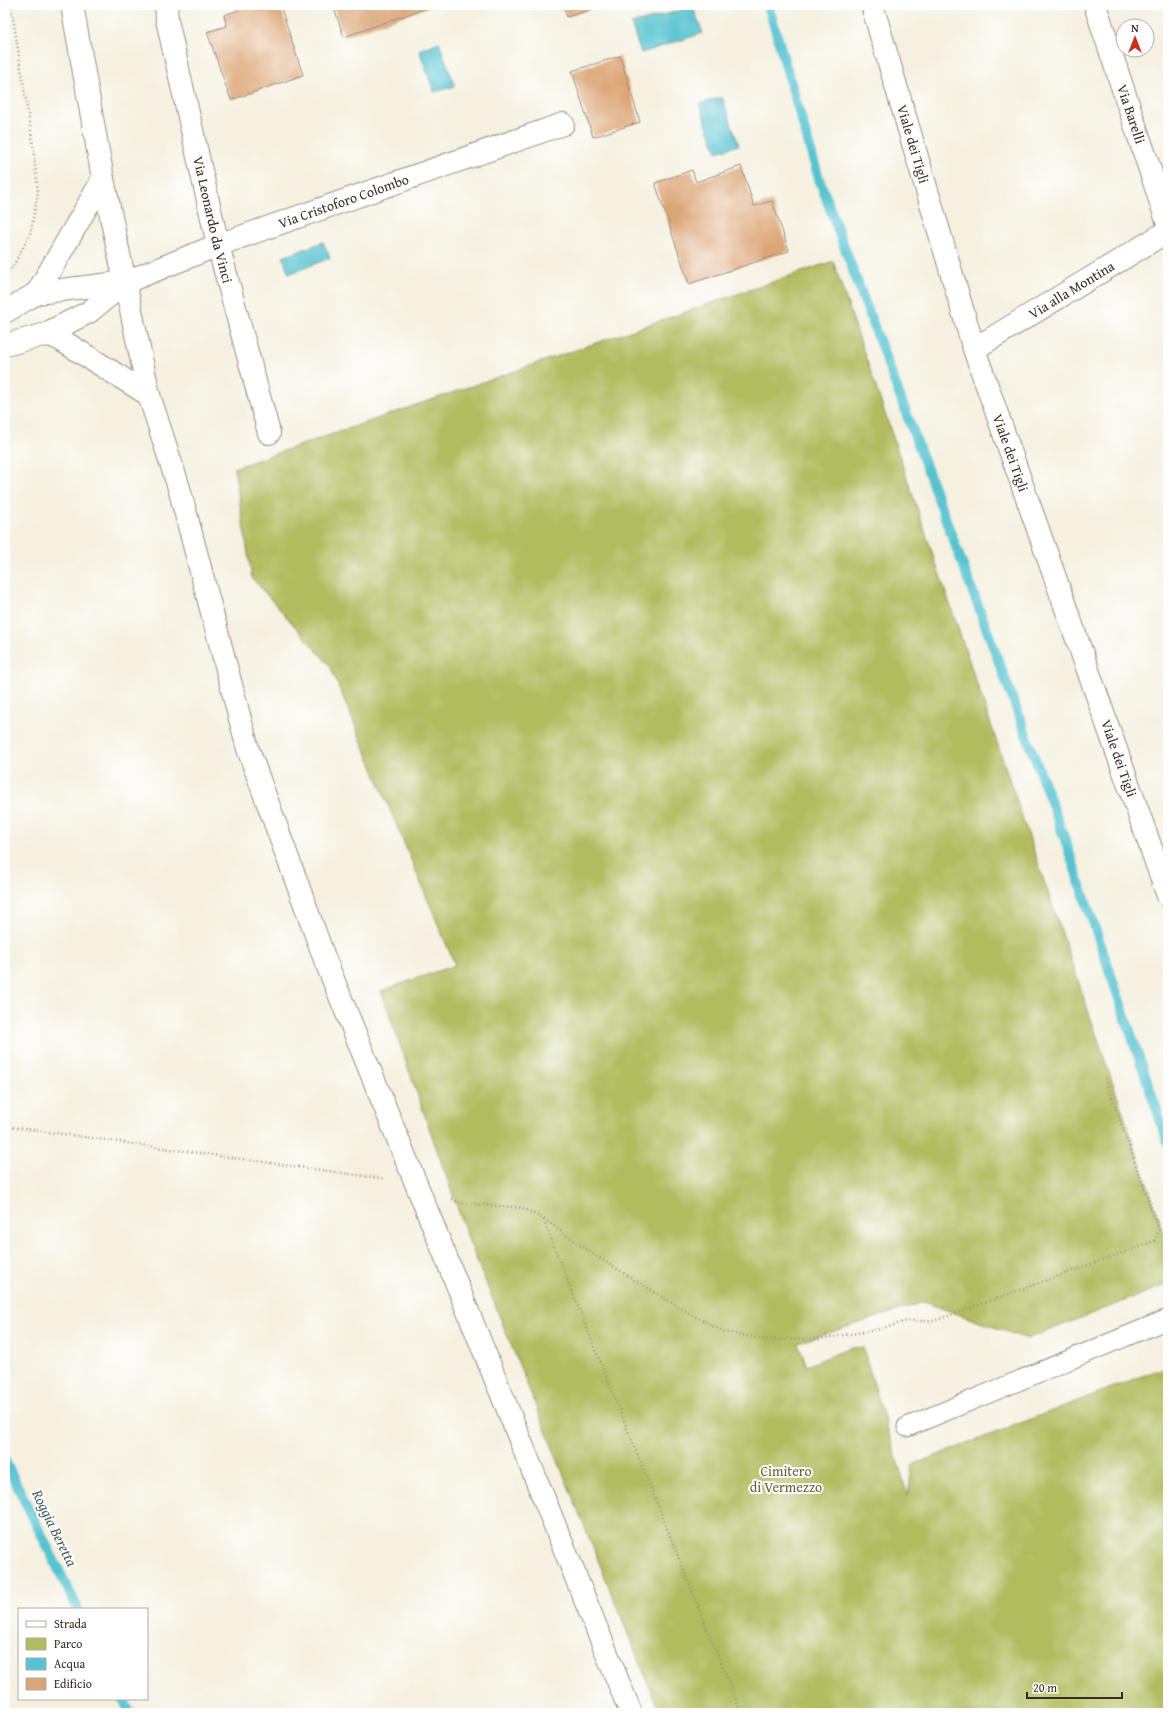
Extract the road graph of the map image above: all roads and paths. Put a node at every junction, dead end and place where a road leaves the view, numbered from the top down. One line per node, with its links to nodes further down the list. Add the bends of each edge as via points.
1 (11, 5): 11 (path, via 38,193 30,235 12,268)
2 (72, 5): 7 (street)
3 (166, 5): 10 (street, Via Leonardo da Vinci, via 167,20)
4 (872, 5): 17 (street, Viale dei Tigli)
5 (1095, 5): 8 (street, Via Barelli)
6 (563, 124): 10 (street, Via Cristoforo Colombo)
7 (103, 179): 12 (street); 13 (street)
8 (1168, 224)
9 (1168, 231): 17 (street, Via alla Montina)
10 (218, 245): 12 (street, Via Cristoforo Colombo); 19 (street, Via Leonardo da Vinci)
11 (5, 274)
12 (126, 282): 13 (street); 15 (street, via 89,312); 18 (street)
13 (37, 293): 14 (street)
14 (5, 312)
15 (43, 335): 16 (street); 18 (street, via 60,340)
16 (5, 345)
17 (974, 349): 20 (street, Viale dei Tigli)
18 (149, 395): 23 (street, via 179,488 248,749 324,957)
19 (269, 433)
20 (1168, 896)
21 (1104, 1076): 24 (path, via 1159,1230 1154,1241 934,1321 907,1321 876,1330 819,1339 768,1340 724,1332 593,1254)
22 (5, 1126): 23 (path)
23 (417, 1184): 24 (path, via 462,1203 522,1208); 27 (street)
24 (543, 1219): 28 (path)
25 (1168, 1319): 26 (lane)
26 (907, 1427)
27 (631, 1713)
28 (741, 1713)

